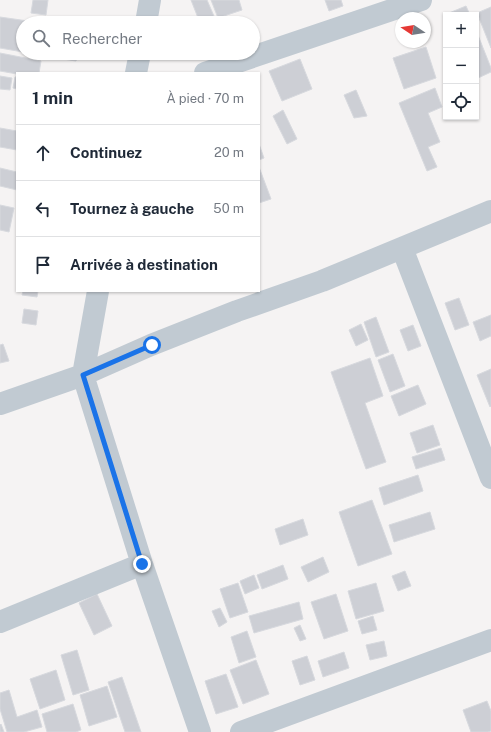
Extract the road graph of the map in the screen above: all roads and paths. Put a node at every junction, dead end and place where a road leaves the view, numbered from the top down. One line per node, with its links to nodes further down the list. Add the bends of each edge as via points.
1 (150, 0): 3 (street)
2 (421, 0): 4 (street)
3 (147, 16)
4 (260, 54)
5 (139, 60): 7 (street)
6 (243, 60): 8 (street)
7 (136, 72)
8 (208, 72)
9 (491, 211): 10 (street)
10 (402, 248): 12 (street, via 152,345); 14 (street)
11 (98, 292): 12 (street)
12 (83, 375): 13 (street); 15 (street)
13 (0, 404)
14 (491, 478)
15 (142, 564): 16 (street); 18 (street)
16 (0, 622)
17 (491, 640): 19 (street)
18 (200, 732)
19 (241, 732)

